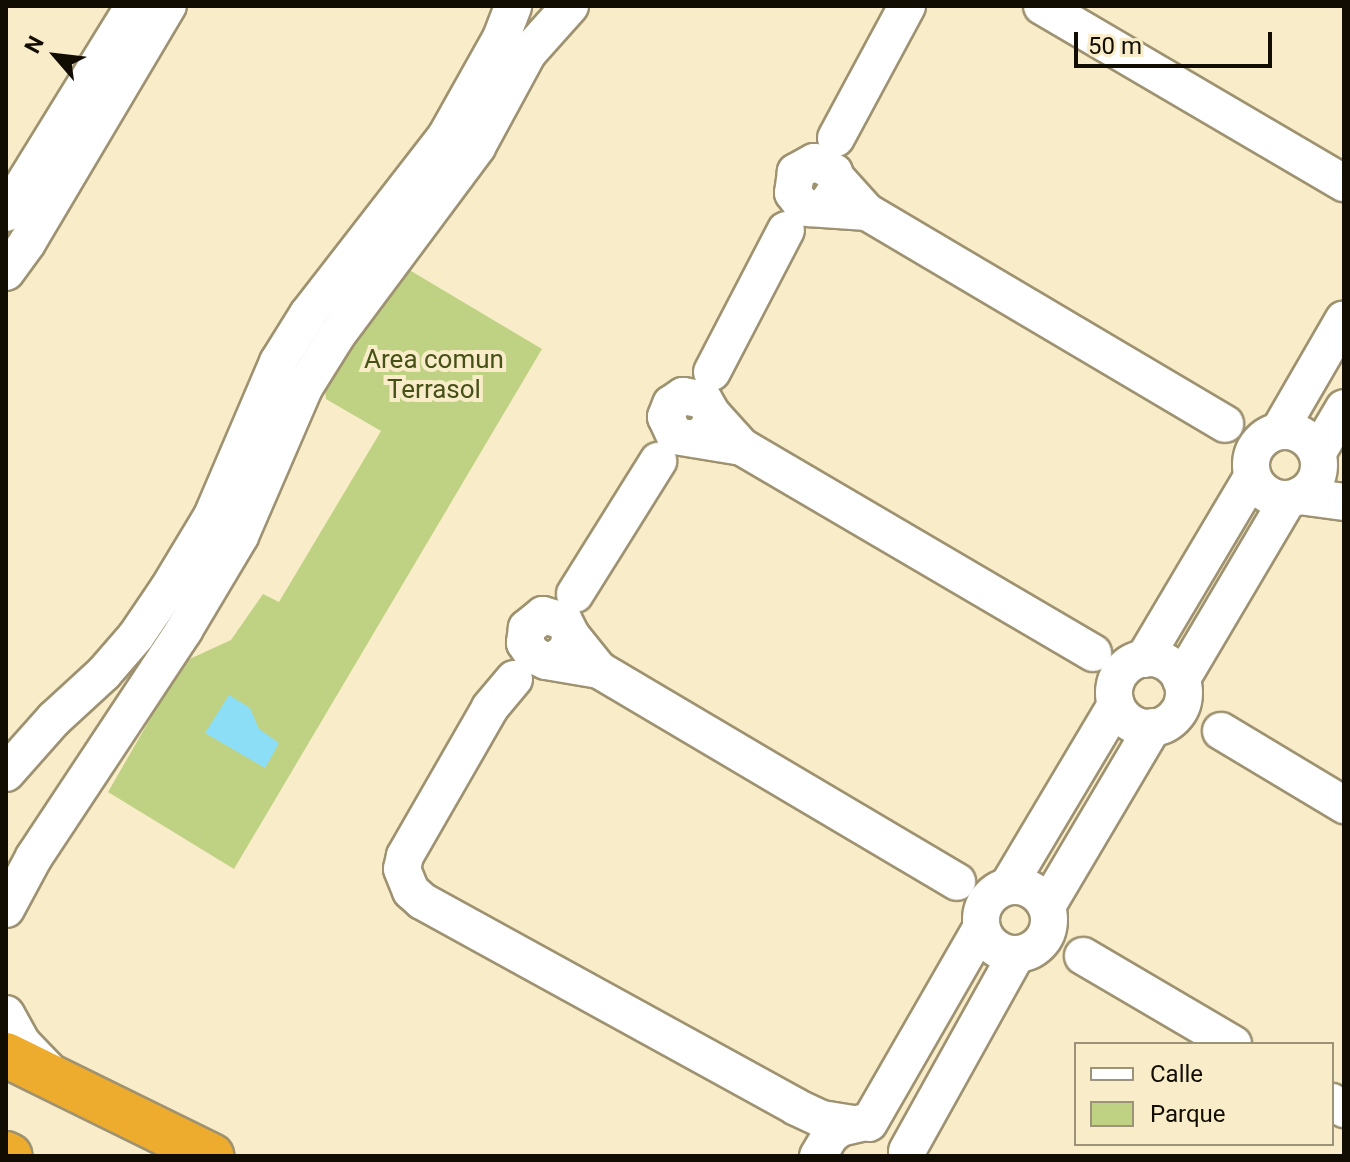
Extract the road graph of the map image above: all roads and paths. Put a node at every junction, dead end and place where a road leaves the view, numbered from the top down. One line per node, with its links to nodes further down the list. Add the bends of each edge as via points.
1 (134, 6): 9 (street)
2 (168, 6): 10 (street)
3 (570, 6): 6 (street)
4 (907, 6): 7 (street)
5 (1042, 6): 8 (street)
6 (514, 32): 19 (street, via 446,136 285,350 212,516); 20 (street, via 477,147 337,335 304,388 240,536)
7 (820, 180): 13 (street, via 786,230); 14 (street, via 1225,424)
8 (1344, 183)
9 (6, 213)
10 (6, 272)
11 (1344, 319): 14 (street)
12 (1344, 408): 15 (street)
13 (694, 413): 21 (street, via 658,461); 22 (street, via 742,447)
14 (1262, 452): 15 (street, via 1302,434); 17 (street, via 1267,494); 23 (street)
15 (1319, 458): 16 (street); 17 (street, via 1314,484)
16 (1344, 491)
17 (1294, 498): 18 (street); 24 (street)
18 (1344, 502)
19 (154, 610): 20 (street); 28 (street, via 104,673)
20 (184, 630): 31 (street, via 73,794)
21 (554, 633): 30 (street, via 599,670); 39 (street, via 490,708 405,856 402,869 411,891)
22 (1093, 653): 23 (street); 25 (street)
23 (1138, 660): 24 (street, via 1166,663); 25 (street, via 1118,678)
24 (1182, 686): 26 (street, via 1179,710); 27 (street)
25 (1115, 700): 26 (street, via 1131,723); 30 (street)
26 (1159, 726): 27 (street); 32 (street)
27 (1221, 731): 29 (street)
28 (6, 773)
29 (1344, 805)
30 (991, 905): 32 (street, via 1031,889); 33 (street, via 994,948); 40 (street)
31 (6, 909)
32 (1048, 912): 33 (street, via 1045,937); 34 (street)
33 (1021, 954): 34 (street); 41 (street)
34 (1083, 956): 36 (street)
35 (6, 1014): 38 (street, via 22,1043)
36 (1230, 1042)
37 (6, 1055): 38 (highway)
38 (61, 1083): 42 (highway)
39 (796, 1107): 40 (street, via 822,1119); 43 (street, via 813,1133)
40 (861, 1123): 41 (street, via 885,1127); 43 (street, via 830,1136)
41 (908, 1154)
42 (211, 1156)
43 (817, 1156)

